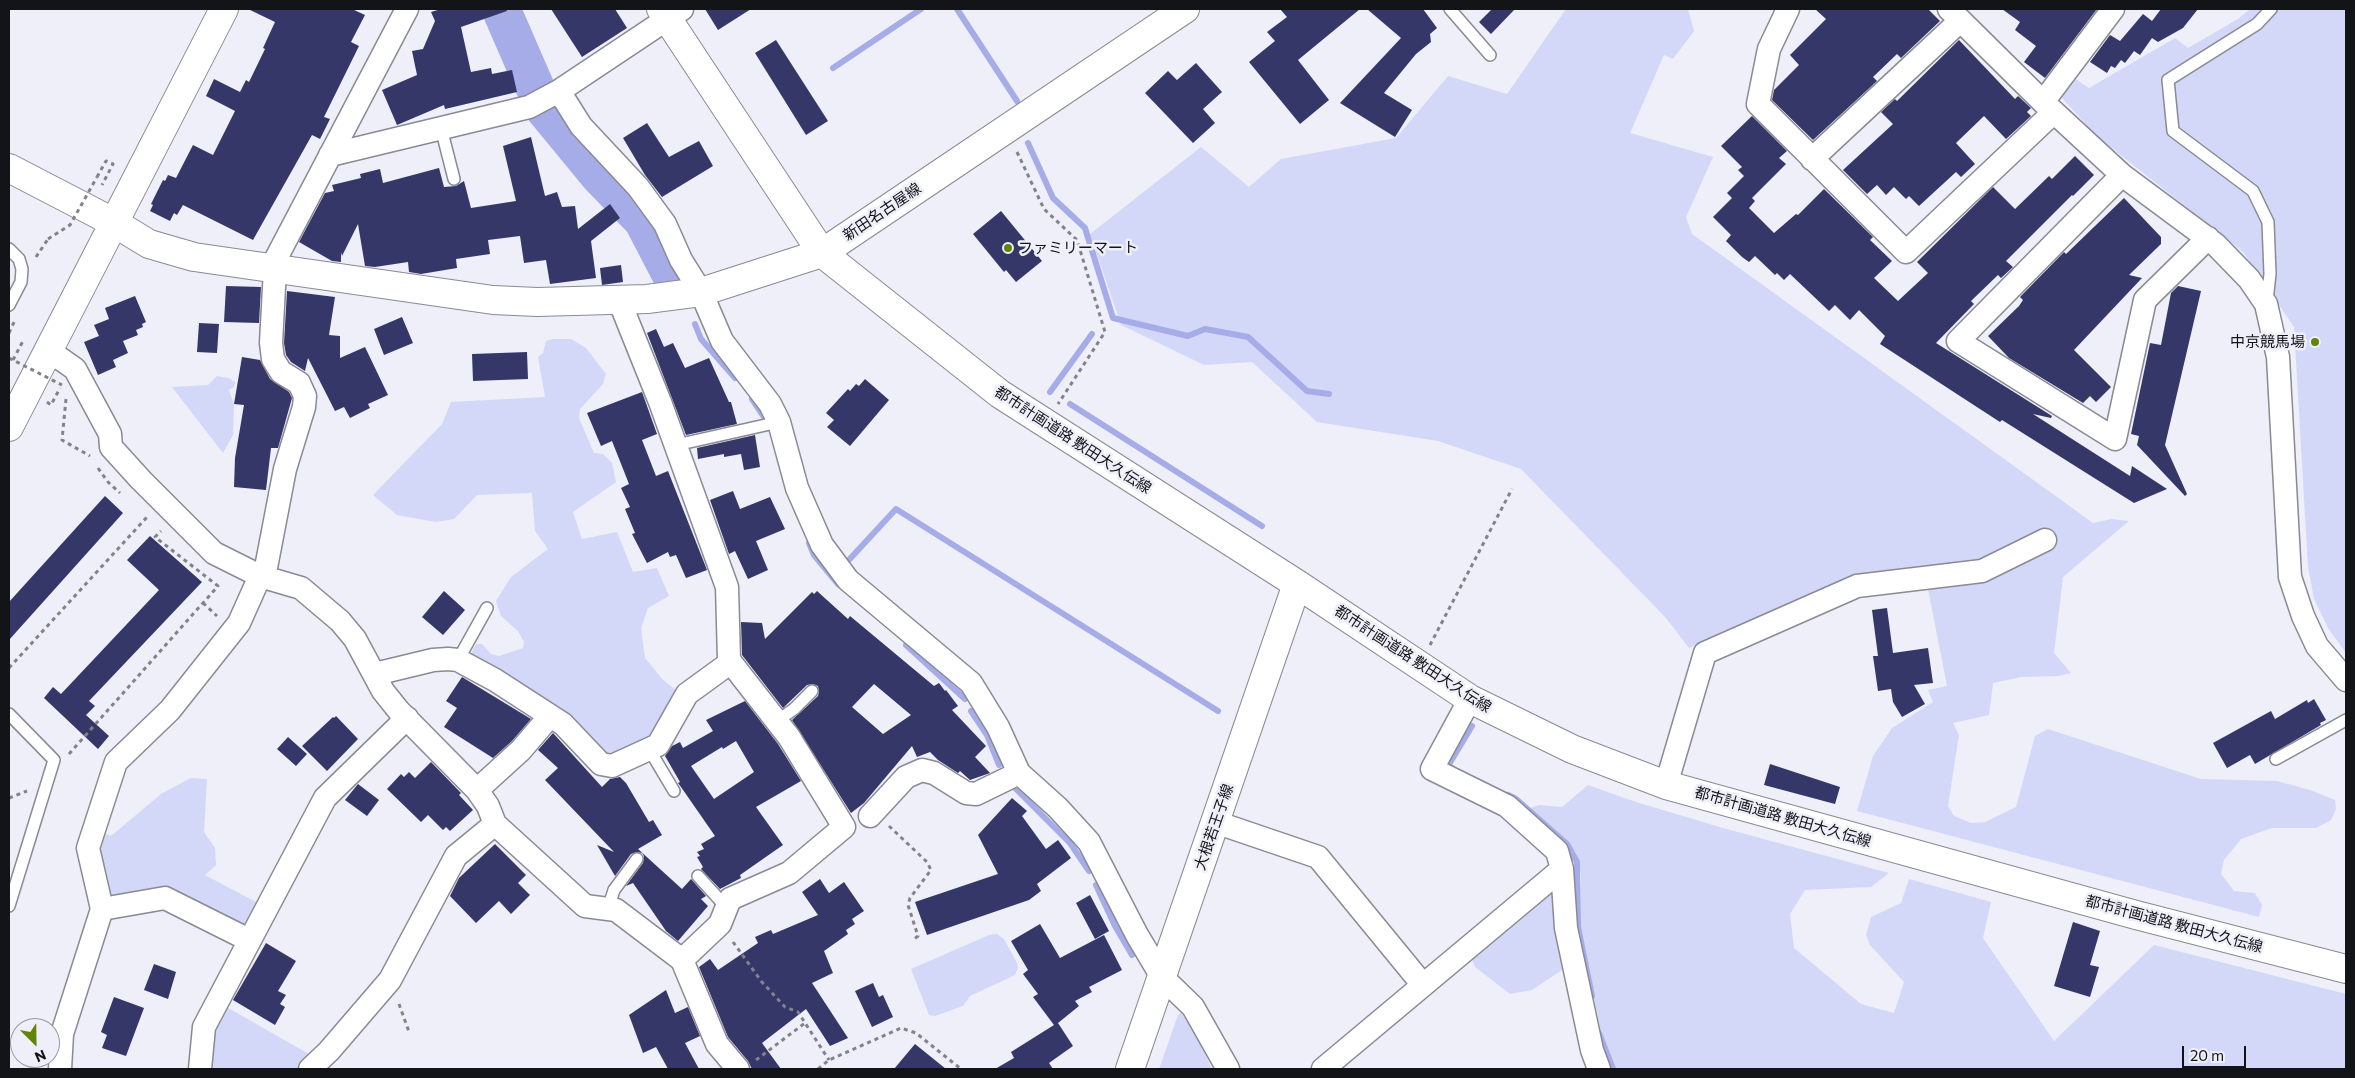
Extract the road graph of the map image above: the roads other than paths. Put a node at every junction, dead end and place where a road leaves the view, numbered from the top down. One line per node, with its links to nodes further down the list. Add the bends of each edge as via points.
1 (224, 9): 19 (street)
2 (407, 9): 14 (street)
3 (1185, 9): 22 (street, 新田名古屋線)
4 (1450, 9): 10 (lane)
5 (1788, 9): 15 (street, via 1769,49 1758,104)
6 (2114, 9): 12 (street)
7 (2271, 9): 26 (lane, via 2257,24 2168,80 2173,131 2252,191 2268,222 2270,274)
8 (670, 12): 11 (street); 22 (street)
9 (1954, 15): 12 (street); 15 (street)
10 (1490, 55)
11 (555, 92): 13 (street, via 530,106); 24 (street, via 580,126 638,187 665,224 681,260)
12 (2048, 107): 15 (street, via 1906,252); 17 (street)
13 (441, 128): 14 (street); 18 (lane)
14 (330, 155): 23 (street)
15 (1812, 159)
16 (9, 168): 19 (street, 新田名古屋線)
17 (2122, 175): 20 (street); 20 (street, via 1958,341 2115,439 2146,300)
18 (454, 179)
19 (113, 222): 23 (street, 新田名古屋線, via 149,244 176,252); 28 (street)
20 (2208, 238): 26 (street, via 2249,279)
21 (9, 249): 27 (lane, via 19,259 22,269 21,282)
22 (822, 253): 24 (street, 新田名古屋線); 34 (street, 都市計画道路 敷田大久伝線, via 1000,394)
23 (273, 269): 25 (street, 新田名古屋線, via 493,300); 33 (street, via 273,359 281,372 299,383 305,396 285,469)
24 (701, 292): 25 (street, 新田名古屋線); 29 (street, via 722,341 770,404)
25 (619, 300): 31 (street)
26 (2266, 304): 39 (street, via 2278,357 2290,578 2302,616 2317,646)
27 (9, 305)
28 (48, 350): 30 (street); 33 (street, via 75,369 110,434 111,447 141,480 214,553)
29 (779, 422): 31 (lane); 49 (street, via 797,488 822,545 848,580 971,683 998,726)
30 (9, 427)
31 (676, 445): 37 (street, via 727,587)
32 (2045, 540): 50 (street, via 1982,571 1857,586 1705,653)
33 (262, 577): 38 (street, via 301,588 340,621 356,639); 60 (street, via 239,623 170,710 116,762 88,848)
34 (1297, 584): 41 (street, 都市計画道路 敷田大久伝線); 54 (street, 大根若王子線)
35 (487, 608): 36 (lane)
36 (458, 660): 38 (street, via 433,660); 43 (street)
37 (731, 662): 46 (street); 47 (street, via 686,694 658,745)
38 (375, 674): 44 (street, via 382,691)
39 (2346, 680)
40 (812, 691): 46 (lane)
41 (1470, 699): 50 (street, 都市計画道路 敷田大久伝線, via 1572,749); 57 (street, via 1432,769 1507,806 1557,851)
42 (9, 714): 59 (lane, via 54,760)
43 (550, 716): 47 (street, via 563,724 601,764 612,766); 51 (street, via 515,756)
44 (407, 718): 51 (street); 63 (street, via 325,798)
45 (2346, 720): 48 (lane)
46 (777, 722): 62 (street, via 844,828 789,873 730,899)
47 (649, 749): 52 (lane)
48 (2276, 759)
49 (1019, 773): 53 (street, via 976,794 966,793 934,773 922,770 906,777); 66 (street, via 1089,842)
50 (1666, 785): 65 (street, 都市計画道路 敷田大久伝線)
51 (477, 790): 55 (street)
52 (674, 791)
53 (872, 814)
54 (1216, 822): 66 (street, 大根若王子線); 67 (street, via 1318,857)
55 (495, 824): 61 (street, via 585,906); 71 (street, via 456,856 390,980 329,1052)
56 (637, 859): 61 (lane, via 614,890)
57 (1562, 868): 67 (street); 75 (street, via 1566,928)
58 (698, 876): 62 (lane)
59 (9, 906)
60 (102, 909): 63 (street, via 164,898); 69 (street, via 62,1034)
61 (608, 909): 64 (street, via 616,910)
62 (724, 916): 64 (street)
63 (249, 940): 70 (street, via 204,1027)
64 (682, 960): 68 (street, via 717,1044)
65 (2346, 969)
66 (1162, 977): 72 (street, 大根若王子線); 73 (street, via 1193,1007)
67 (1423, 985): 74 (street)
68 (745, 1066)
69 (60, 1069)
70 (200, 1069)
71 (310, 1069)
72 (1130, 1069)
73 (1228, 1069)
74 (1323, 1069)
75 (1599, 1069)

